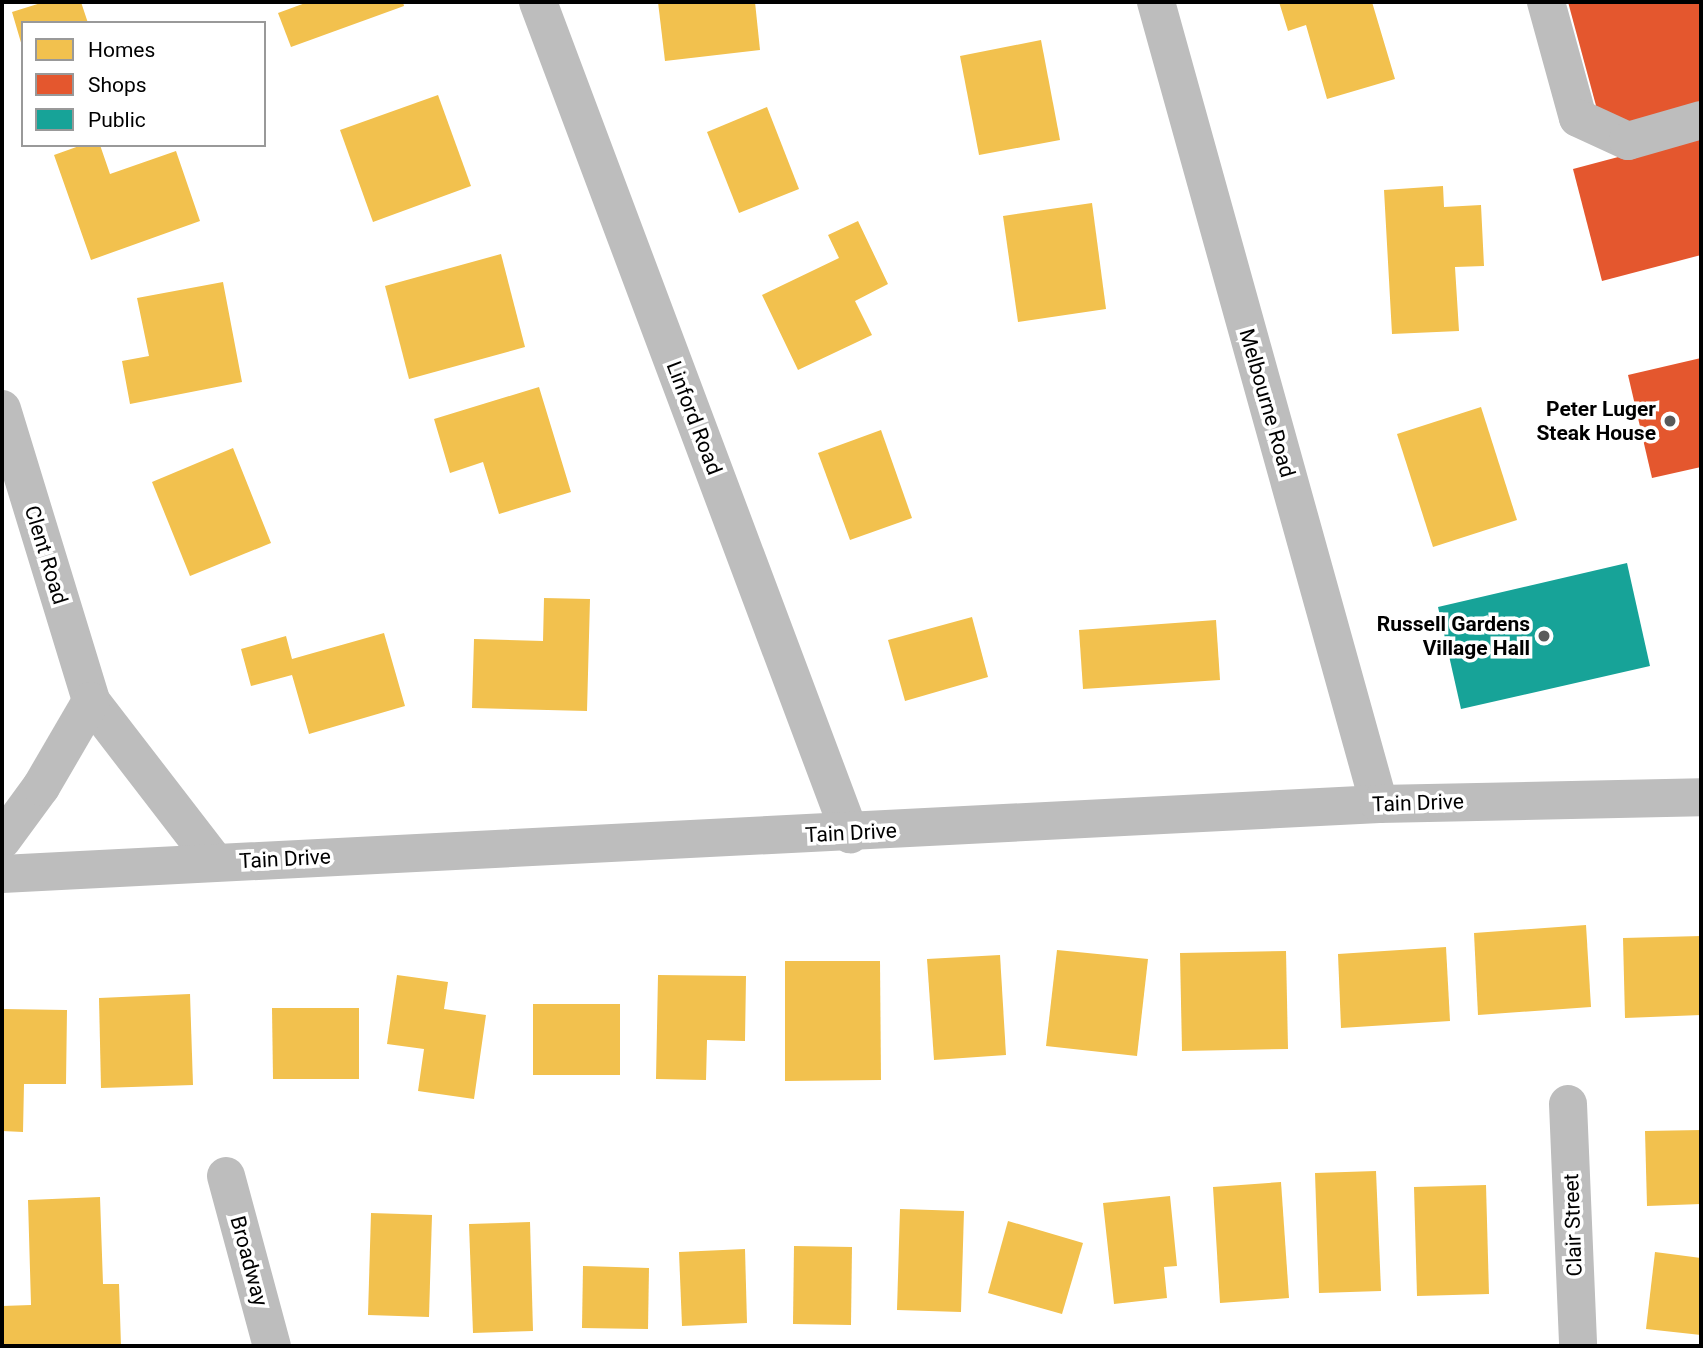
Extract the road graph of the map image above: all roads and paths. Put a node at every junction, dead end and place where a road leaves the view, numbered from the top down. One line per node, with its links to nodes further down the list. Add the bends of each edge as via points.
1 (538, 2): 9 (street, Linford Road)
2 (1156, 2): 8 (street, Melbourne Road)
3 (1546, 2): 4 (street, via 1578,118 1628,141)
4 (1701, 120)
5 (2, 409): 6 (street, Clent Road)
6 (91, 701): 10 (street, via 41,787); 11 (street, Clent Road)
7 (1701, 797): 8 (street, Tain Drive)
8 (1379, 804): 9 (street, Tain Drive)
9 (850, 834): 11 (street, Tain Drive)
10 (2, 840)
11 (215, 862): 12 (street, Tain Drive)
12 (2, 874)
13 (1568, 1104): 16 (street, Clair Street)
14 (226, 1176): 15 (street, Broadway)
15 (272, 1346)
16 (1578, 1346)

